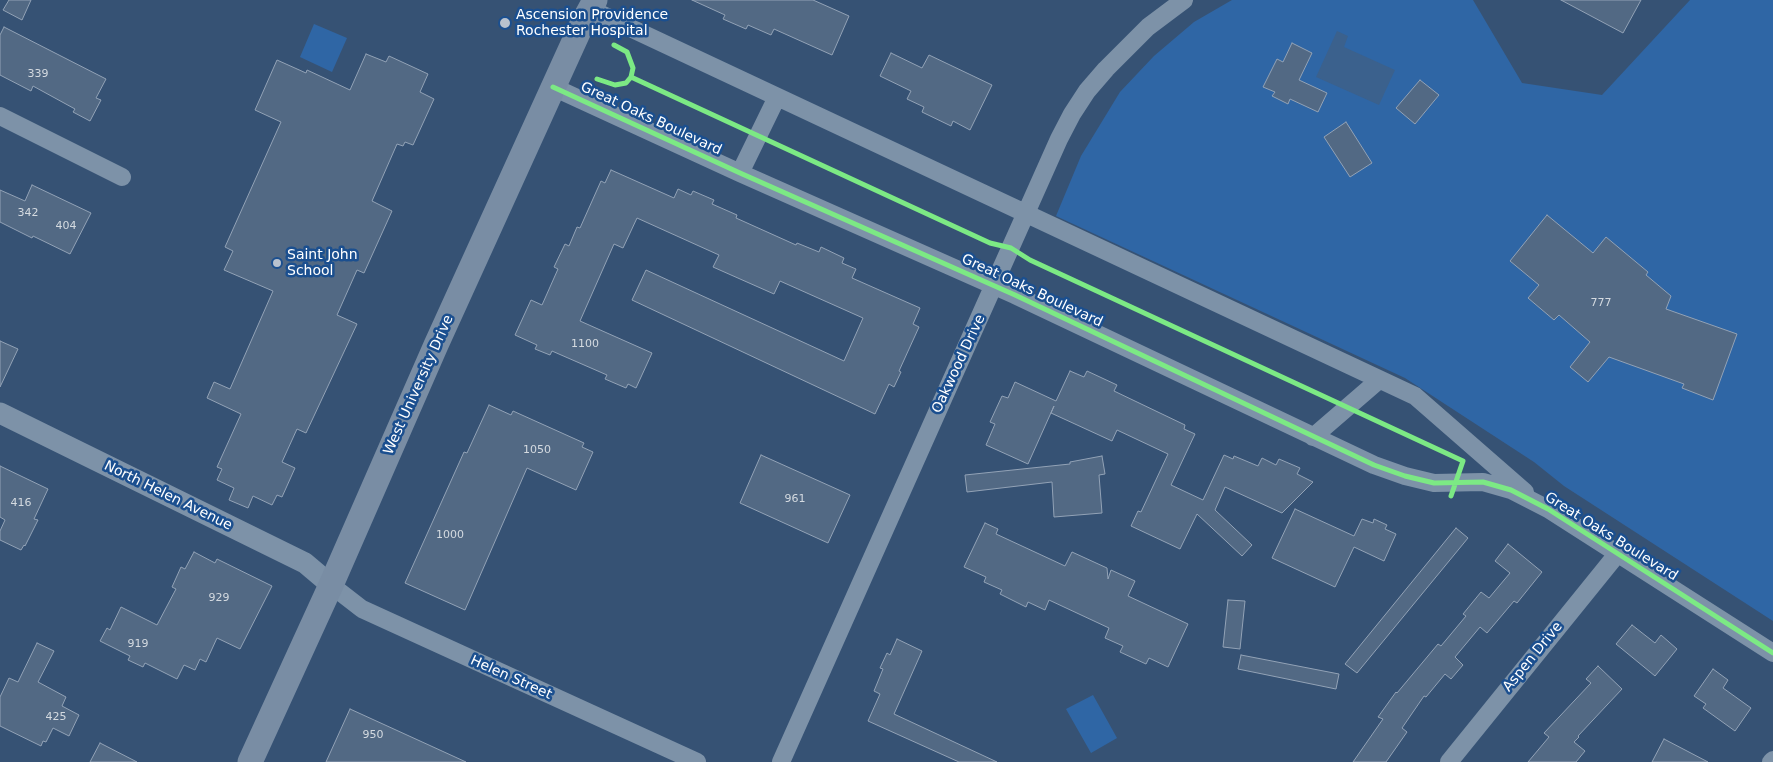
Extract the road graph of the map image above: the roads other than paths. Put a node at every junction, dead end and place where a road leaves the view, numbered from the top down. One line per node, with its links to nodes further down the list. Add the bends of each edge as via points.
1 (1184, 0): 8 (street, Oakwood Drive, via 1148,27 1106,68 1088,92 1059,139)
2 (592, 4): 3 (main road, West University Drive); 4 (street, Great Oaks Boulevard)
3 (554, 87): 6 (street, Great Oaks Boulevard); 15 (main road, West University Drive, via 436,345)
4 (777, 97): 6 (street); 8 (street, Great Oaks Boulevard)
5 (0, 116): 7 (street)
6 (740, 173): 9 (street, Great Oaks Boulevard)
7 (122, 177)
8 (1026, 213): 9 (street, Oakwood Drive); 10 (street, Great Oaks Boulevard)
9 (994, 285): 12 (street, Great Oaks Boulevard); 19 (street, Oakwood Drive)
10 (1379, 380): 12 (street); 13 (street, Great Oaks Boulevard, via 1415,396)
11 (0, 414): 15 (street, North Helen Avenue, via 305,562)
12 (1313, 437): 13 (street, Great Oaks Boulevard, via 1405,476 1434,482 1484,482 1511,490)
13 (1539, 504): 14 (street, Great Oaks Boulevard)
14 (1618, 553): 16 (street, Great Oaks Boulevard); 20 (street, Aspen Drive)
15 (332, 585): 17 (main road, West University Drive); 18 (street, Helen Street, via 362,609)
16 (1773, 653)
17 (250, 762)
18 (697, 762)
19 (781, 762)
20 (1449, 762)

